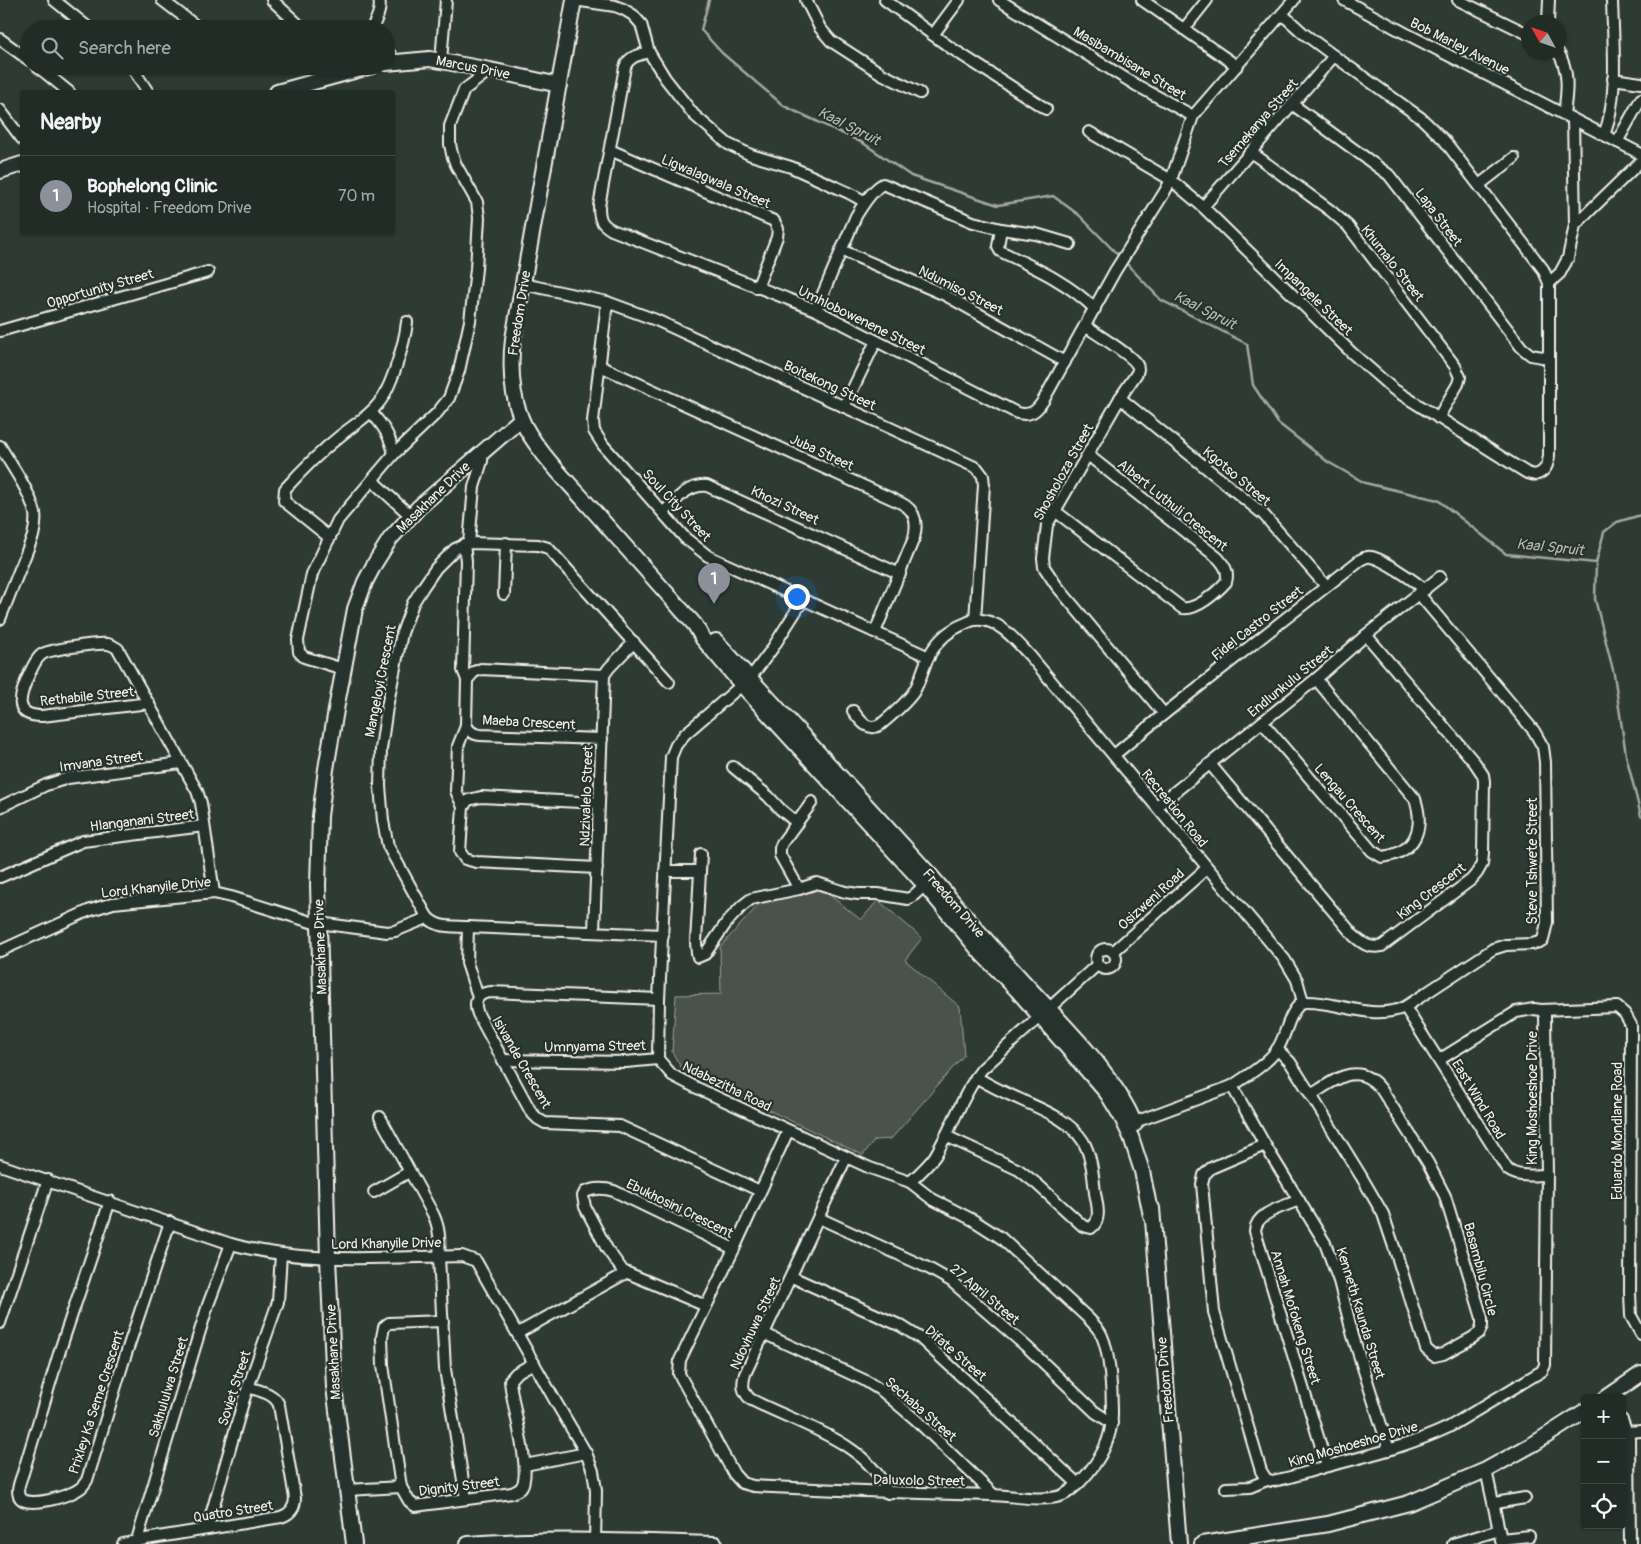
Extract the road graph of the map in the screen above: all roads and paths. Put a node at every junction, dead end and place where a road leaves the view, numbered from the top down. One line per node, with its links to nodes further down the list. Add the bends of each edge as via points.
1 (54, 0): 20 (street)
2 (162, 0): 21 (street)
3 (272, 0): 22 (street)
4 (446, 0): 32 (street)
5 (574, 0): 28 (street, via 615,6 634,15 641,24); 41 (street, Freedom Drive)
6 (806, 0): 45 (street, via 820,28 831,41 882,74)
7 (885, 0): 26 (street)
8 (960, 0): 26 (street)
9 (1000, 0): 50 (street, Masibambisane Street)
10 (1142, 0): 24 (street)
11 (1207, 0): 24 (street)
12 (1294, 0): 18 (street, Masibambisane Street)
13 (1344, 0): 51 (street, Bob Marley Avenue)
14 (1458, 0): 25 (street)
15 (1549, 0): 19 (street)
16 (1612, 0): 39 (street)
17 (380, 2): 23 (street)
18 (1282, 14): 30 (street); 34 (street, Masibambisane Street)
19 (1548, 15)
20 (79, 20)
21 (188, 20)
22 (296, 20)
23 (374, 20)
24 (1184, 29): 34 (street)
25 (1521, 31)
26 (933, 35): 48 (street)
27 (0, 39): 29 (street)
28 (649, 52): 56 (street, Umhlobowenene Street, via 633,57 626,64); 65 (street, via 694,115 728,144 832,185 858,197)
29 (20, 53)
30 (1334, 56): 47 (street, Tsemekanya Street); 64 (street, via 1428,124)
31 (1562, 60): 51 (street)
32 (442, 61): 33 (street, Marcus Drive); 35 (street, Marcus Drive)
33 (395, 62)
34 (1237, 66): 50 (street, Masibambisane Street)
35 (490, 70): 41 (street, Marcus Drive); 92 (street, via 464,90 450,126 452,154 477,202 479,218 470,321 460,372 449,398 437,413)
36 (48, 75): 42 (street)
37 (136, 75): 43 (street)
38 (331, 75): 44 (street)
39 (1613, 79): 40 (street); 53 (street, via 1611,112)
40 (1641, 83)
41 (559, 84): 73 (street, Freedom Drive)
42 (67, 90)
43 (147, 90)
44 (283, 90)
45 (920, 93)
46 (1641, 99): 55 (street)
47 (1292, 104): 57 (street, Tsemekanya Street); 82 (street, Lapa Street, via 1389,175 1522,348 1532,355)
48 (1046, 109)
49 (0, 110): 54 (street)
50 (1193, 116): 63 (street, Umhlobowenene Street)
51 (1569, 116): 53 (street, Bob Marley Avenue); 67 (street)
52 (1089, 132): 63 (street, Impangele Street)
53 (1604, 135): 55 (street, Bob Marley Avenue)
54 (20, 136)
55 (1617, 142): 58 (street, Bob Marley Avenue)
56 (610, 150): 74 (street, Umhlobowenene Street, via 599,206 602,223 612,230); 74 (street, Ligwalagwala Street, via 774,221 777,237)
57 (1251, 152): 66 (street, Tsemekanya Street); 88 (street, Khumalo Street, via 1348,226 1455,366 1460,377 1458,384)
58 (1641, 154)
59 (1514, 158): 64 (street)
60 (1641, 161): 67 (street)
61 (20, 165): 62 (street)
62 (0, 171)
63 (1171, 180): 66 (street, Impangele Street); 76 (street, Umhlobowenene Street)
64 (1479, 186): 72 (street, via 1542,269)
65 (863, 204): 68 (street, via 879,187 886,185 968,220); 70 (street)
66 (1203, 207): 88 (street, Impangele Street, via 1372,372)
67 (1575, 225): 72 (street, via 1565,266)
68 (1001, 229): 69 (street, via 1036,234); 76 (street, via 1000,251 1063,284)
69 (1070, 244)
70 (841, 250): 77 (street); 83 (street, Ndumiso Street, via 945,295)
71 (208, 272): 80 (street, Opportunity Street)
72 (1548, 283): 82 (street)
73 (523, 284): 75 (street, Boitekong Street); 89 (street, Freedom Drive, via 511,353 512,384)
74 (757, 288): 77 (street, Umhlobowenene Street)
75 (607, 302): 84 (street, Soul City Street); 86 (street, Boitekong Street, via 656,320)
76 (1095, 309): 79 (street, Umhlobowenene Street)
77 (816, 310): 81 (street, Umhlobowenene Street)
78 (407, 322): 87 (street, via 406,335 385,394)
79 (1086, 326): 83 (street, Umhlobowenene Street); 85 (street, Shosholoza Street, via 1137,364 1137,372)
80 (0, 331)
81 (876, 341): 83 (street, Umhlobowenene Street, via 1024,414 1038,409); 86 (street)
82 (1548, 358): 88 (street, Impangele Street, via 1548,463 1540,473 1527,473)
83 (1065, 362)
84 (600, 366): 96 (street, Soul City Street, via 594,431); 101 (street, Juba Street, via 905,505 915,516 916,528)
85 (1120, 398): 93 (street, Shosholoza Street); 103 (street, Kgotso Street, via 1263,514)
86 (844, 407): 108 (street, Boitekong Street, via 974,465 981,472 984,485)
87 (370, 412): 92 (street, via 384,427); 98 (street, via 315,458 285,489 284,501)
88 (1438, 418)
89 (521, 419): 91 (street, Masakhane Drive); 117 (street, Freedom Drive, via 560,474 695,624 703,639)
90 (0, 446): 107 (street, via 35,514 33,536)
91 (483, 450): 97 (street, Masakhane Drive); 99 (street, Maeba Crescent)
92 (394, 454): 94 (street)
93 (1088, 455): 95 (street, Shosholoza Street); 95 (street, Albert Luthuli Crescent, via 1218,558 1227,572 1226,582 1196,606 1182,608)
94 (373, 478): 97 (street); 98 (street, via 338,520)
95 (1055, 511): 121 (street, Shosholoza Street, via 1046,530 1045,571)
96 (664, 512): 101 (street, Khozi Street, via 690,489 708,486); 106 (street, Soul City Street, via 702,553)
97 (411, 516): 113 (street, Masakhane Drive, via 386,545 365,582)
98 (330, 538): 113 (street, via 312,574 298,649 304,657)
99 (466, 543): 100 (street); 116 (street, Maeba Crescent, via 463,670); 145 (street, Mangeloyi Crescent, via 449,554 431,574 406,620 381,749 380,786 386,841)
100 (506, 543): 105 (street); 111 (street, via 538,544 551,550)
101 (900, 574): 109 (street, Juba Street)
102 (1440, 577): 104 (street, Endlunkulu Street)
103 (1326, 586): 104 (street, Fidel Castro Street, via 1360,560 1370,557 1406,575); 121 (street, Fidel Castro Street)
104 (1422, 592): 110 (street, Endlunkulu Street); 156 (street, Steve Tshwete Street, via 1534,731 1543,747 1547,922 1543,940 1493,949)
105 (504, 594)
106 (803, 600): 109 (street, Soul City Street); 117 (street, via 772,649)
107 (0, 619)
108 (975, 620): 112 (street, via 944,635); 125 (street, Recreation Road, via 994,624 1013,638)
109 (875, 632): 112 (street, Soul City Street)
110 (1366, 635): 115 (street, Endlunkulu Street); 127 (street, King Crescent, via 1482,775 1482,864 1463,887 1382,946 1365,945 1354,936)
111 (634, 642): 114 (street); 118 (street)
112 (929, 656): 120 (street, via 914,692 880,725 874,728 865,726)
113 (343, 669): 146 (street, Masakhane Drive, via 320,816)
114 (604, 675): 116 (street, via 481,669); 124 (street, Ndzivalelo Street)
115 (1316, 679): 122 (street, Endlunkulu Street); 122 (street, Lengau Crescent, via 1415,799 1419,826 1415,840 1409,846 1394,855 1382,857 1372,851)
116 (467, 680): 123 (street, Maeba Crescent)
117 (746, 681): 139 (street, via 684,734 673,751); 142 (street, Freedom Drive); 158 (street, Freedom Drive, via 931,876)
118 (669, 682)
119 (150, 703): 119 (street, Rethabile Street, via 118,649 107,644 52,650 43,654 30,671 20,704 28,714 42,716); 126 (street, Rethabile Street)
120 (853, 711)
121 (1164, 714): 125 (street, Fidel Castro Street)
122 (1262, 722): 127 (street, Endlunkulu Street)
123 (466, 726): 124 (street, Maeba Crescent, via 480,735); 133 (street, via 458,746 456,791)
124 (602, 739): 130 (street, Ndzivalelo Street)
125 (1114, 755): 131 (street, Recreation Road)
126 (181, 763): 132 (street, Imvana Street, via 68,778); 135 (street, Rethabile Street, via 200,798)
127 (1210, 764): 131 (street, Endlunkulu Street)
128 (733, 767): 134 (street)
129 (812, 802): 134 (street)
130 (599, 803): 133 (street, via 474,798 467,800); 137 (street, Ndzivalelo Street)
131 (1156, 806): 138 (street, Recreation Road)
132 (0, 807)
133 (462, 808): 137 (street, via 460,852 467,860)
134 (797, 823): 143 (street, via 779,851)
135 (204, 826): 141 (street, Hlanganani Street, via 82,841); 144 (street, Rethabile Street)
136 (701, 854): 140 (street)
137 (597, 868): 148 (street, Ndzivalelo Street)
138 (1207, 868): 151 (street, Osizweni Road); 155 (street, Recreation Road, via 1286,960)
139 (665, 871): 140 (street); 149 (street)
140 (700, 871): 143 (street, via 698,957 705,954 727,922 748,901)
141 (0, 877)
142 (924, 885): 143 (street, via 908,899 845,892 820,883); 158 (street, Freedom Drive, via 982,954)
143 (799, 890)
144 (214, 893): 146 (street, Lord Khanyile Drive); 150 (street, Lord Khanyile Drive, via 102,906)
145 (427, 918): 146 (street, Lord Khanyile Drive, via 392,932); 147 (street, via 436,924)
146 (320, 923): 187 (street, Masakhane Drive)
147 (468, 927): 148 (street); 153 (street, via 467,963)
148 (594, 931): 149 (street)
149 (663, 935): 154 (street)
150 (0, 951)
151 (1113, 952): 152 (street, via 1106,948 1099,951 1095,958); 152 (street, via 1116,959 1112,967 1104,969)
152 (1097, 965): 158 (street)
153 (478, 997): 154 (street, Isivande Crescent, via 491,992); 161 (street, Isivande Crescent, via 476,1009)
154 (659, 999): 160 (street)
155 (1303, 1002): 156 (street, Steve Tshwete Street, via 1384,1013); 159 (street, via 1296,1008)
156 (1405, 1007): 162 (street, East Wind Road)
157 (1541, 1010): 162 (street, via 1516,1012); 174 (street, King Moshoeshoe Drive, via 1545,1015); 195 (street, Eduardo Mondlane Road, via 1617,1007 1631,1025 1630,1293 1631,1316)
158 (1044, 1013): 163 (street); 167 (street, Freedom Drive)
159 (1277, 1049): 164 (street); 165 (street, Basambilu Circle, via 1290,1062)
160 (658, 1059): 161 (street, Umnyama Street, via 626,1062); 168 (street, Ndabezitha Road, via 680,1080)
161 (503, 1060): 177 (street, Isivande Crescent, via 531,1112 541,1122 620,1126)
162 (1439, 1060): 174 (street, East Wind Road, via 1507,1169 1519,1175)
163 (976, 1077): 169 (street); 169 (street, via 1062,1120 1076,1132 1091,1162 1098,1214 1095,1225 1091,1228 1083,1226 1019,1170)
164 (1232, 1086): 167 (street); 170 (street, Kenneth Kaunda Street)
165 (1311, 1095): 165 (street, Basambilu Circle, via 1382,1214 1426,1350 1440,1356 1472,1338 1481,1330 1482,1318 1446,1196 1381,1089 1371,1078 1354,1074 1342,1077)
166 (380, 1117): 173 (street)
167 (1130, 1124): 231 (street, Freedom Drive, via 1141,1138 1148,1163)
168 (788, 1131): 171 (street, Ndabezitha Road); 177 (street, Daluxolo Street)
169 (946, 1136): 176 (street, via 929,1164)
170 (1265, 1145): 179 (street, Kenneth Kaunda Street); 210 (street, via 1211,1168 1204,1175 1202,1184 1214,1312 1261,1471)
171 (846, 1158): 176 (street, Ndabezitha Road); 181 (street, Ndovhuwa Street)
172 (0, 1164): 175 (street, Lord Khanyile Drive)
173 (409, 1172): 178 (street); 186 (street, via 436,1220)
174 (1547, 1175): 205 (street, King Moshoeshoe Drive, via 1544,1368 1449,1427)
175 (48, 1180): 180 (street, Lord Khanyile Drive); 192 (street)
176 (910, 1182): 201 (street, Daluxolo Street, via 932,1199 1001,1238 1095,1325 1106,1348)
177 (760, 1191): 184 (street, Daluxolo Street)
178 (374, 1192)
179 (1300, 1200): 205 (street, Kenneth Kaunda Street, via 1332,1261); 208 (street, Annah Mofokeng Street, via 1262,1217 1256,1223 1255,1232)
180 (110, 1201): 182 (street, Lord Khanyile Drive); 182 (street, Prixley Ka Seme Crescent, via 23,1473 18,1494 26,1502 69,1494 80,1489 87,1480)
181 (819, 1218): 189 (street, Ndovhuwa Street); 201 (street, 27 April Street, via 951,1281 1095,1412)
182 (170, 1222): 183 (street, Lord Khanyile Drive)
183 (231, 1244): 185 (street, Lord Khanyile Drive); 224 (street, Sakhululwa Street, via 195,1347)
184 (734, 1249): 188 (street, Ebukhosini Crescent, via 614,1192 602,1189 587,1191 583,1196 585,1206 607,1249); 190 (street, Daluxolo Street)
185 (281, 1254): 187 (street, Lord Khanyile Drive); 198 (street, Soviet Street, via 278,1302)
186 (439, 1257): 187 (street, Lord Khanyile Drive); 191 (street); 193 (street, Lord Khanyile Drive, via 466,1256 479,1263)
187 (328, 1258): 214 (street, Masakhane Drive, via 335,1392)
188 (626, 1273): 190 (street, Ebukhosini Crescent); 193 (street)
189 (792, 1277): 194 (street, Ndovhuwa Street); 211 (street, Difate Street, via 920,1338)
190 (706, 1306): 215 (street, Daluxolo Street, via 680,1360 679,1374 738,1480 753,1486)
191 (443, 1321): 212 (street, Dignity Street, via 389,1323 383,1330 383,1369); 218 (street, via 445,1369)
192 (0, 1323)
193 (518, 1333): 196 (street, Lord Khanyile Drive)
194 (765, 1334): 215 (street, Ndovhuwa Street, via 744,1379 746,1395 846,1446 881,1478); 216 (street, Sechaba Street, via 882,1391)
195 (1641, 1334)
196 (534, 1363): 206 (street, Lord Khanyile Drive); 207 (street, Dignity Street, via 510,1380)
197 (1641, 1374): 199 (street)
198 (248, 1387): 221 (street, Soviet Street); 221 (street, Quatro Street, via 269,1394 278,1401 294,1504 291,1511 281,1517)
199 (1613, 1394)
200 (1581, 1414): 209 (street)
201 (1112, 1423): 211 (street, Daluxolo Street, via 1104,1451)
202 (1626, 1428): 204 (street)
203 (1641, 1431): 204 (street)
204 (1628, 1432): 220 (street)
205 (1389, 1450): 208 (street, King Moshoeshoe Drive)
206 (586, 1452): 207 (street); 225 (street, Lord Khanyile Drive, via 594,1471 596,1490)
207 (524, 1465): 218 (street, Dignity Street, via 524,1480 519,1490)
208 (1327, 1466): 210 (street, King Moshoeshoe Drive, via 1275,1481)
209 (1486, 1470): 219 (street); 232 (street, via 1408,1503 1374,1513 1328,1524)
210 (1267, 1480): 213 (street, King Moshoeshoe Drive, via 1250,1487)
211 (1078, 1484): 216 (street, Daluxolo Street, via 1063,1495 1051,1497)
212 (401, 1487): 214 (street); 218 (street, Dignity Street, via 409,1501 417,1506)
213 (1226, 1488)
214 (348, 1490): 228 (street, Masakhane Drive)
215 (888, 1493): 216 (street, Daluxolo Street)
216 (994, 1495)
217 (1525, 1498): 219 (street)
218 (466, 1499)
219 (1494, 1503): 223 (street)
220 (1636, 1505): 234 (street)
221 (207, 1529): 224 (street, Quatro Street)
222 (1529, 1536): 223 (street)
223 (1501, 1538): 233 (street)
224 (137, 1540): 227 (street, Quatro Street)
225 (595, 1542): 226 (street); 229 (street)
226 (668, 1543): 230 (street)
227 (123, 1544)
228 (354, 1544)
229 (468, 1544)
230 (715, 1544)
231 (1179, 1544)
232 (1202, 1544)
233 (1453, 1544)
234 (1630, 1544)

